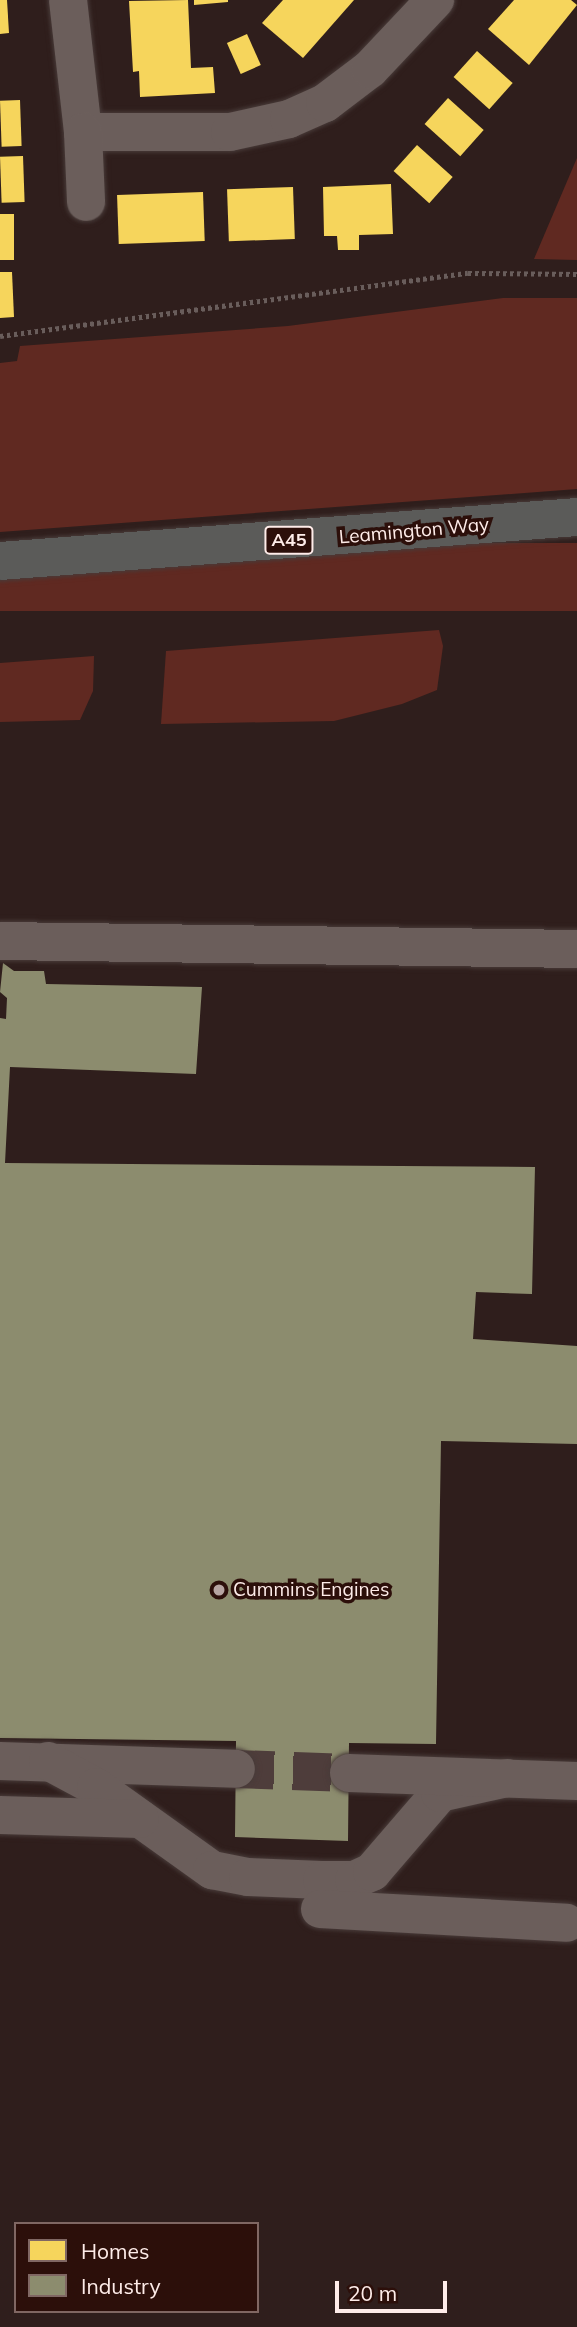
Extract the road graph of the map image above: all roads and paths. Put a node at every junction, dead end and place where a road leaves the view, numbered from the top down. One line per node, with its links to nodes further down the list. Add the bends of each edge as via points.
1 (68, 0): 3 (street)
2 (435, 0): 3 (street, via 370,69 326,103 289,119 230,132)
3 (83, 132): 4 (street)
4 (86, 202)
5 (577, 274): 6 (path, via 468,273)
6 (0, 336)
7 (577, 517): 8 (highway, Leamington Way / A45)
8 (0, 561)
9 (0, 941): 10 (street)
10 (577, 949)
11 (0, 1761): 12 (street)
12 (48, 1762): 13 (street); 19 (street)
13 (183, 1767): 14 (street); 19 (street)
14 (236, 1769)
15 (349, 1773): 16 (street)
16 (507, 1778): 17 (street); 20 (street, via 440,1793 419,1812 372,1872 354,1880)
17 (577, 1781)
18 (0, 1815): 19 (street)
19 (140, 1818): 20 (street, via 212,1870 248,1877)
20 (320, 1909): 21 (street)
21 (567, 1923)

